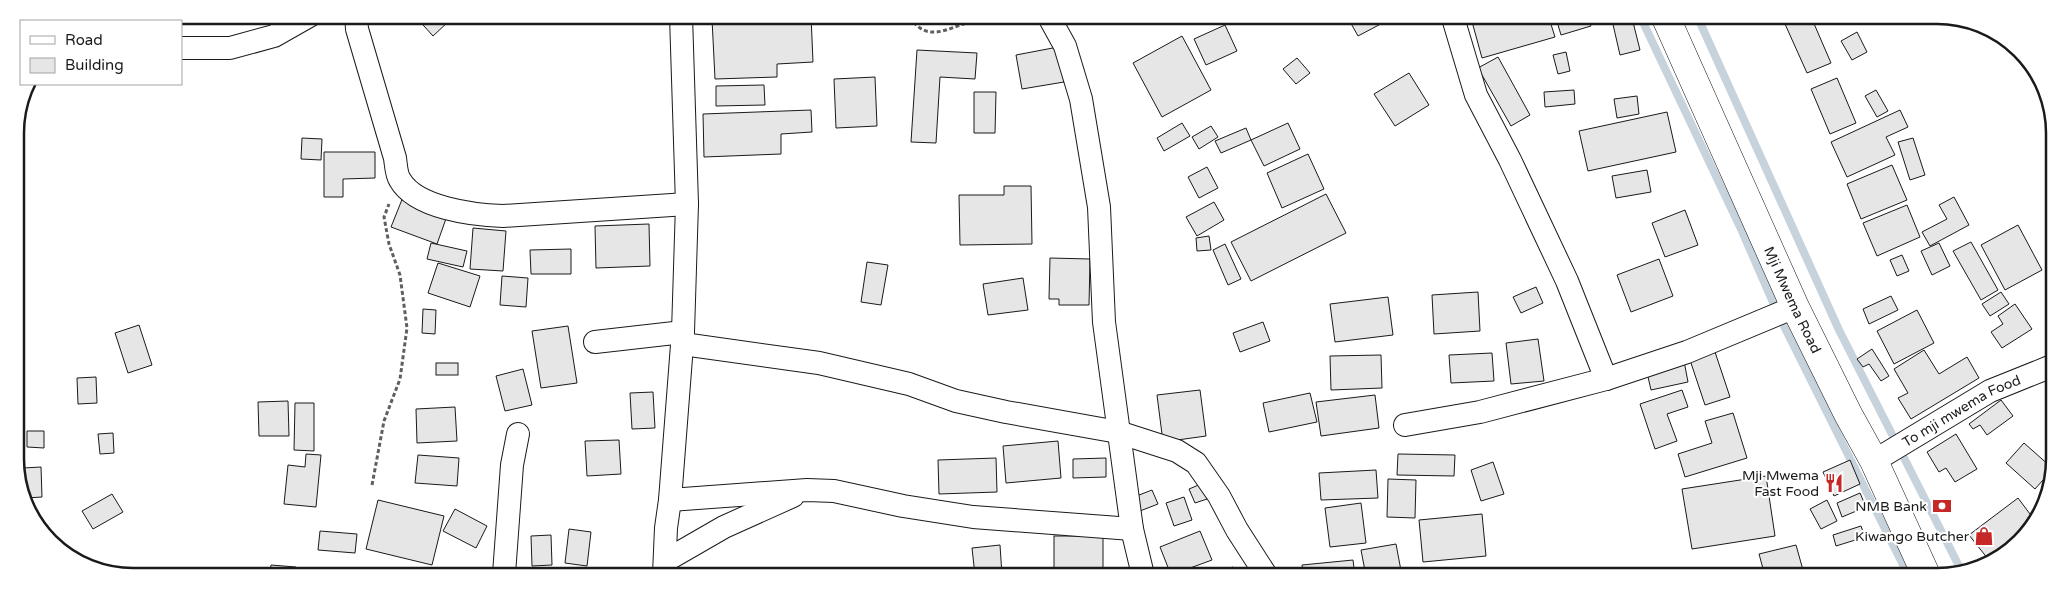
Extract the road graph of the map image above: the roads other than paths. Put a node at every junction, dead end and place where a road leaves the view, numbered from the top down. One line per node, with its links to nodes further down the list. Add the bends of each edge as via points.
1 (295, 24): 7 (street, via 274,36 230,48)
2 (357, 24): 8 (street, via 399,179 408,192 419,198 476,215 503,216)
3 (682, 24): 8 (street)
4 (1053, 24): 15 (street, via 1064,46 1081,99 1097,197 1104,322)
5 (1455, 24): 13 (street, via 1476,95 1567,281)
6 (1669, 24): 9 (main road, Mji Mwema Road)
7 (182, 48)
8 (687, 204): 10 (street)
9 (1796, 307): 13 (street, via 1687,352); 17 (main road, Mji Mwema Road)
10 (683, 338): 11 (street); 15 (street, via 819,363 909,384 956,401); 19 (street)
11 (595, 342)
12 (2046, 368): 17 (street, To mji mwema Food, via 1990,391)
13 (1606, 379): 14 (street, via 1480,412)
14 (1405, 425)
15 (1118, 432): 20 (street); 24 (street, via 1177,451 1196,463)
16 (518, 434): 21 (street, via 512,465)
17 (1874, 461): 25 (main road, Mji Mwema Road)
18 (807, 490): 19 (street); 20 (street, via 834,491 973,517); 22 (street, via 724,527)
19 (670, 500): 22 (street)
20 (1132, 529): 23 (street)
21 (504, 568)
22 (664, 568)
23 (1141, 568)
24 (1261, 568)
25 (1923, 568)

